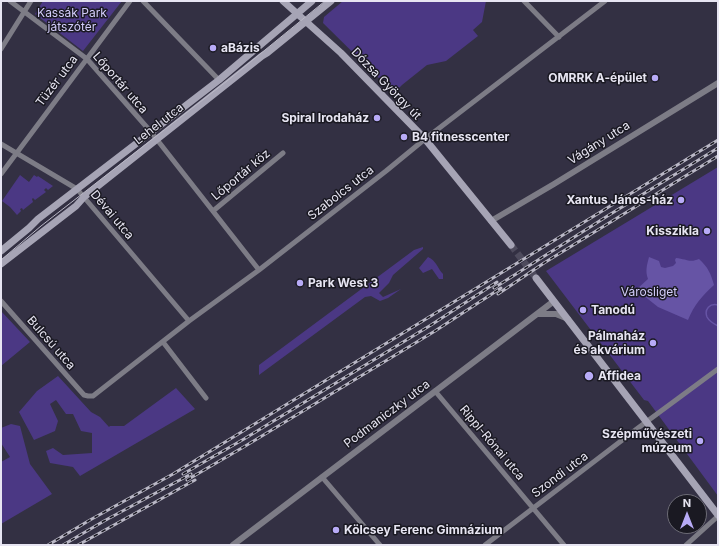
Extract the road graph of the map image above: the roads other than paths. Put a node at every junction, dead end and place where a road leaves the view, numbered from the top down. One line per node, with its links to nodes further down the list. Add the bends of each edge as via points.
1 (10, 1): 10 (street, Lőportár utca)
2 (31, 1): 10 (street)
3 (130, 1): 15 (street, Tüzér utca)
4 (143, 1): 16 (street)
5 (283, 1): 11 (main road, Dózsa György út)
6 (312, 1): 11 (main road, Lehel utca)
7 (331, 1): 12 (main road, Lehel utca)
8 (524, 1): 13 (street)
9 (605, 1): 13 (street, Szabolcs utca)
10 (25, 11): 14 (street); 15 (street, Lőportár utca)
11 (297, 13): 12 (main road, Dózsa György út); 16 (main road, Lehel utca)
12 (306, 21): 19 (main road, Dózsa György út); 20 (main road, Lehel utca)
13 (559, 37): 19 (street, Szabolcs utca)
14 (1, 49)
15 (87, 59): 18 (street, Lőportár utca); 22 (street, Tüzér utca)
16 (218, 80): 18 (main road, Lehel utca)
17 (718, 83): 28 (street, Vágány utca)
18 (151, 132): 20 (street, Lőportár utca); 25 (main road, Lehel utca)
19 (425, 139): 28 (main road, Dózsa György út); 32 (street, Szabolcs utca)
20 (156, 140): 26 (main road, Lehel utca); 27 (street, Lőportár utca)
21 (1, 144): 22 (street, Dévai utca)
22 (16, 153): 24 (street, Tüzér utca); 25 (street, Dévai utca)
23 (283, 153): 27 (street, Lőportár köz)
24 (1, 174)
25 (78, 189): 26 (street, Dévai utca); 30 (main road, Lehel utca)
26 (84, 197): 31 (main road, Lehel utca); 38 (street, Dévai utca)
27 (213, 211): 32 (street, Lőportár utca)
28 (491, 221): 29 (main road, Dózsa György út)
29 (511, 245)
30 (1, 251)
31 (1, 264)
32 (259, 270): 38 (street, Szabolcs utca)
33 (536, 278): 35 (main road)
34 (1, 301): 42 (street, Bulcsú utca, via 84,395)
35 (554, 301): 36 (street, Podmaniczky utca); 37 (main road)
36 (537, 315): 37 (street, via 556,314); 41 (street, Podmaniczky utca)
37 (568, 320): 44 (main road)
38 (189, 321): 39 (street, Szabolcs utca)
39 (163, 342): 42 (street, Szabolcs utca, via 94,395); 43 (street)
40 (718, 369): 44 (street, Szondi utca)
41 (435, 391): 45 (street, Podmaniczky utca); 47 (street, Rippl-Rónai utca)
42 (88, 396)
43 (206, 398)
44 (646, 422): 46 (main road); 47 (street, Szondi utca)
45 (322, 477): 49 (street, Podmaniczky utca); 50 (street)
46 (714, 507): 48 (main road)
47 (534, 508): 51 (street, Szondi utca); 52 (street, Rippl-Rónai utca)
48 (718, 515): 53 (street)
49 (233, 545)
50 (380, 545)
51 (485, 545)
52 (564, 545)
53 (686, 545)

